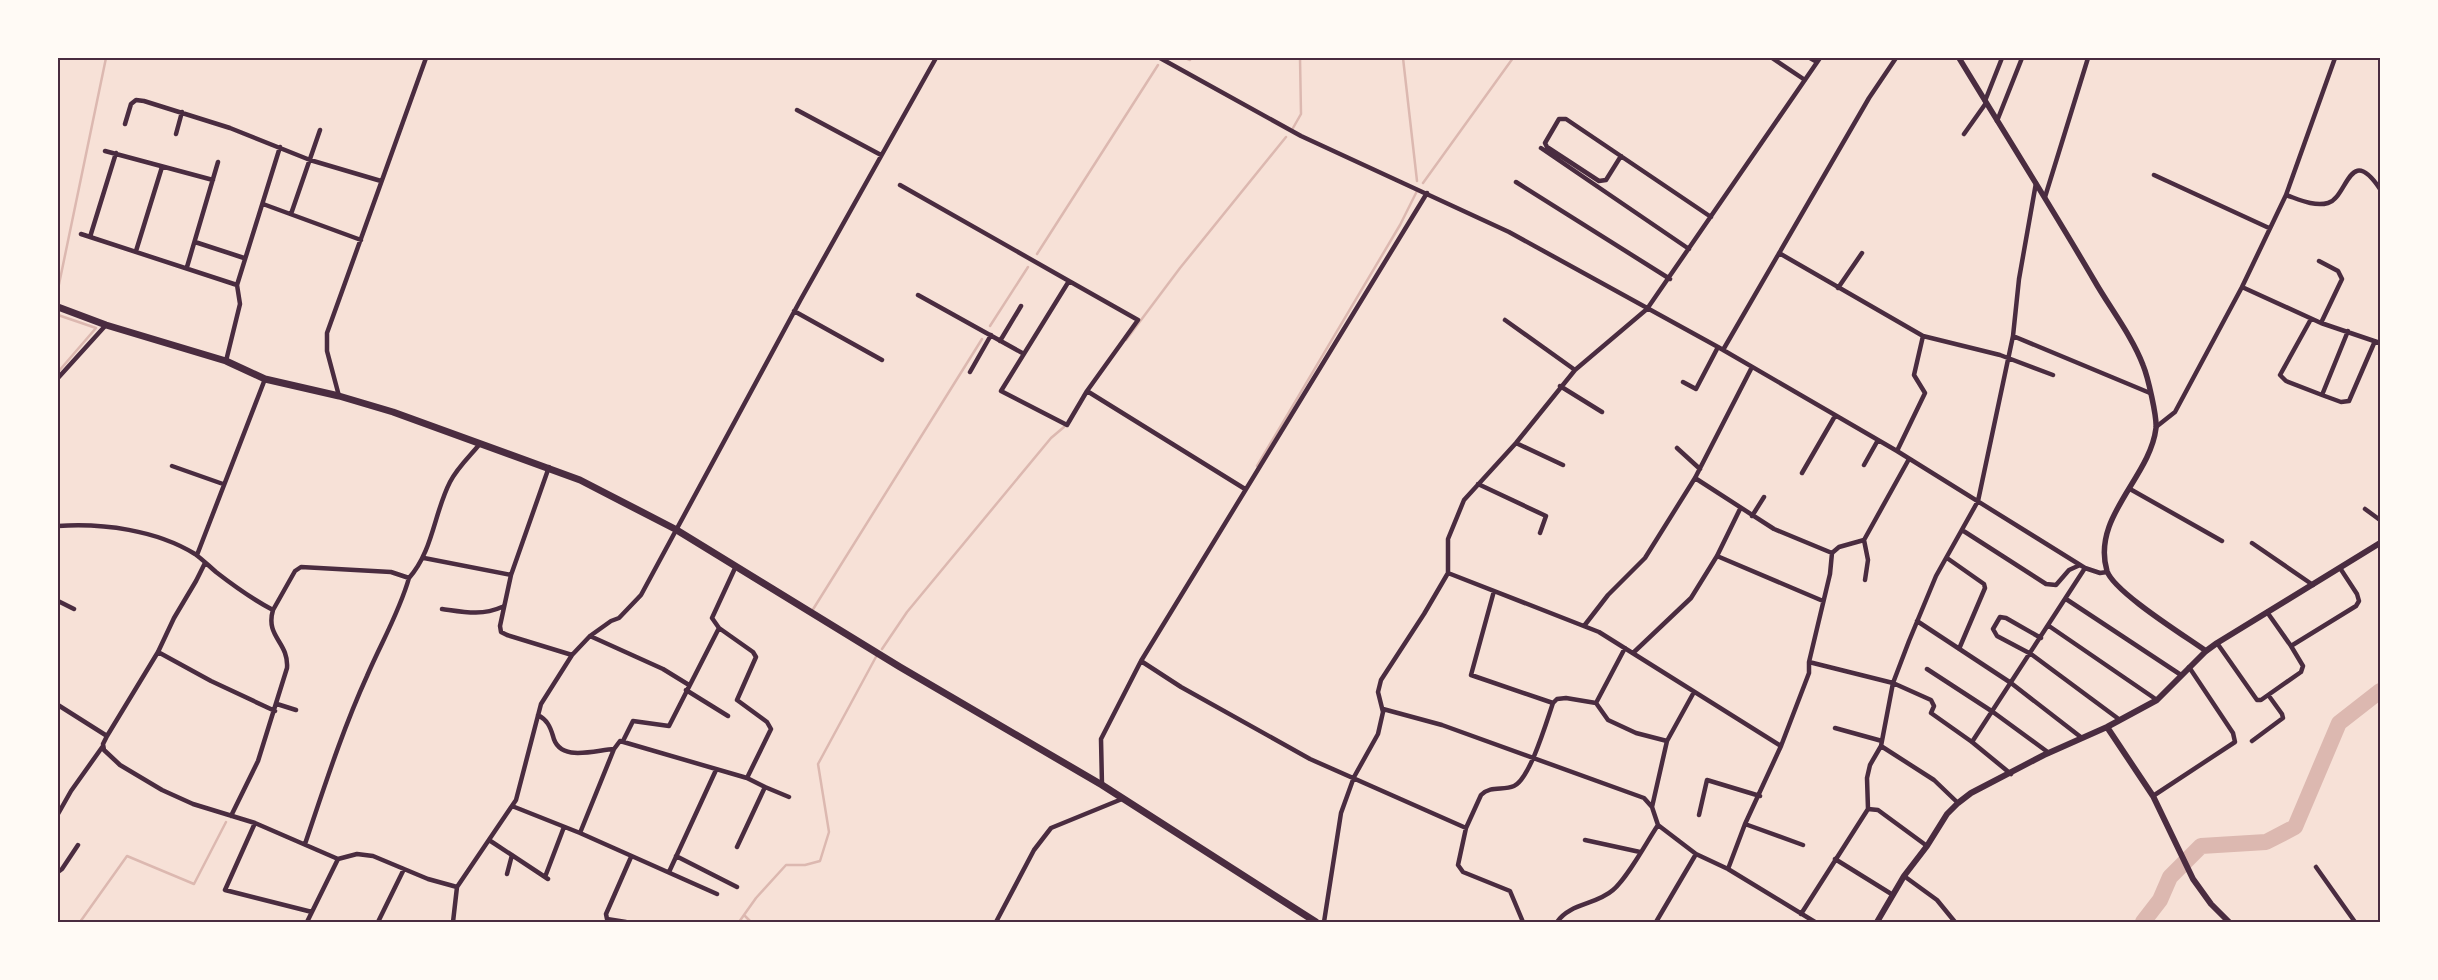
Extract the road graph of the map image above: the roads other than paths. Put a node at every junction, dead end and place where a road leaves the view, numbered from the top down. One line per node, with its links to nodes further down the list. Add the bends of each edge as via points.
1 (426, 58): 33 (street)
2 (936, 58): 26 (street)
3 (1160, 58): 38 (street, via 1302,136)
4 (1772, 58): 13 (street)
5 (1810, 58): 12 (street)
6 (1896, 58): 51 (street, via 1869,98)
7 (1959, 58): 14 (street)
8 (2002, 58): 14 (street)
9 (2022, 58): 17 (street)
10 (2088, 58): 40 (street)
11 (2334, 58): 39 (street)
12 (1819, 60): 13 (street)
13 (1805, 80): 43 (street)
14 (1986, 102): 17 (street); 21 (street)
15 (797, 110): 26 (street)
16 (182, 112): 18 (street, via 136,100 131,104); 20 (street); 22 (street)
17 (1996, 120): 35 (street)
18 (125, 124)
19 (320, 130): 28 (street)
20 (176, 134)
21 (1964, 134)
22 (280, 147): 28 (street); 41 (street)
23 (1541, 148): 49 (street)
24 (105, 150): 25 (street)
25 (116, 153): 30 (street); 46 (street)
26 (881, 155): 65 (street)
27 (1621, 156): 27 (street, via 1564,118 1559,119 1545,143 1602,182); 43 (street)
28 (310, 160): 33 (street); 42 (street)
29 (218, 162): 32 (street)
30 (162, 167): 32 (street); 50 (street)
31 (2154, 175): 44 (street)
32 (213, 180): 48 (street)
33 (381, 181): 47 (street)
34 (1516, 182): 56 (street)
35 (2037, 182): 40 (street); 73 (street, via 2018,279)
36 (900, 185): 57 (street)
37 (2380, 189): 39 (street, via 2371,176 2360,172 2353,173 2328,203 2308,202)
38 (1427, 193): 64 (street, via 1510,232); 111 (street)
39 (2286, 195): 44 (street)
40 (2046, 197): 90 (street, via 2132,344 2143,365)
41 (263, 204): 42 (street); 53 (street)
42 (291, 214): 47 (street)
43 (1711, 217): 49 (street)
44 (2269, 228): 59 (street)
45 (81, 234): 46 (street)
46 (90, 237): 50 (street)
47 (361, 240): 92 (street, via 326,341)
48 (195, 242): 53 (street); 55 (street)
49 (1689, 249): 56 (street)
50 (136, 251): 55 (street)
51 (1779, 253): 60 (street); 76 (street)
52 (1862, 253): 60 (street)
53 (244, 258): 58 (street)
54 (2319, 261): 68 (street, via 2338,271 2342,279)
55 (187, 267): 58 (street)
56 (1670, 279): 64 (street)
57 (1069, 281): 77 (street); 89 (street, via 1138,320)
58 (237, 285): 80 (street, via 240,304)
59 (2242, 287): 66 (street); 95 (street, via 2175,412)
60 (1838, 288): 72 (street)
61 (918, 295): 71 (street)
62 (1021, 306): 74 (street)
63 (58, 307): 69 (main road)
64 (1647, 309): 76 (street); 82 (street)
65 (794, 311): 79 (street); 120 (street)
66 (2311, 319): 68 (street); 91 (street, via 2280,375 2286,381)
67 (1505, 320): 82 (street)
68 (2321, 323): 70 (street)
69 (106, 325): 80 (main road); 85 (street)
70 (2348, 332): 75 (street); 91 (street)
71 (991, 335): 74 (street); 83 (street)
72 (1923, 336): 78 (street); 100 (street, via 1914,375 1925,393)
73 (2013, 336): 78 (street); 90 (street)
74 (1000, 340): 77 (street)
75 (2378, 342): 91 (street, via 2349,401 2341,402)
76 (1721, 349): 81 (street); 87 (street, via 1696,388)
77 (1024, 354): 89 (street, via 1001,391 1067,424)
78 (2008, 357): 84 (street); 114 (street)
79 (882, 360)
80 (226, 362): 86 (main road)
81 (1752, 366): 94 (street); 106 (street)
82 (1575, 370): 88 (street)
83 (970, 372)
84 (2053, 375)
85 (58, 378)
86 (264, 379): 92 (main road); 109 (street)
87 (1684, 382)
88 (1560, 386): 93 (street); 97 (street)
89 (1087, 391): 111 (street)
90 (2150, 393): 95 (street)
91 (2322, 395)
92 (339, 396): 98 (main road, via 393,412)
93 (1602, 412)
94 (1836, 416): 96 (street); 107 (street)
95 (2156, 427): 112 (street, via 2149,451)
96 (1878, 440): 100 (street); 103 (street)
97 (1516, 443): 102 (street); 110 (street)
98 (479, 445): 105 (main road); 130 (street, via 450,482)
99 (1677, 448): 106 (street)
100 (1897, 451): 101 (street)
101 (1909, 459): 114 (street); 123 (street)
102 (1563, 465)
103 (1864, 465)
104 (172, 466): 109 (street)
105 (549, 467): 120 (main road); 139 (street)
106 (1700, 468): 108 (street)
107 (1802, 472)
108 (1695, 478): 115 (street); 153 (street, via 1645,558 1608,595)
109 (224, 484): 128 (street)
110 (1478, 484): 122 (street, via 1546,516); 138 (street, via 1464,500 1448,539)
111 (1245, 489): 167 (street)
112 (2130, 489): 124 (street); 137 (street, via 2106,532)
113 (1764, 497): 117 (street)
114 (1978, 501): 121 (street); 133 (street)
115 (1740, 509): 117 (street); 129 (street)
116 (2365, 509): 118 (street)
117 (1752, 516): 127 (street, via 1774,529)
118 (2380, 520)
119 (58, 526): 128 (street, via 109,528 145,534)
120 (675, 529): 134 (main road); 156 (street, via 641,595 619,618)
121 (1962, 530): 131 (street); 133 (street, via 2046,584 2056,585 2069,570)
122 (1540, 533)
123 (1864, 540): 127 (street, via 1838,547); 141 (street, via 1868,560)
124 (2222, 541)
125 (2252, 543): 142 (street)
126 (2380, 543): 136 (main road)
127 (1832, 553): 146 (street)
128 (197, 555): 132 (street)
129 (1717, 556): 146 (street); 164 (street, via 1685,605)
130 (424, 558): 139 (street); 140 (street)
131 (1947, 558): 152 (street); 161 (street, via 1984,584 1985,588)
132 (204, 563): 150 (street, via 248,597); 163 (street)
133 (2080, 565): 135 (street)
134 (736, 566): 155 (street, via 713,613 712,618); 208 (main road)
135 (2085, 568): 137 (street); 144 (street)
136 (2340, 568): 142 (main road); 159 (street, via 2359,602)
137 (2107, 572): 162 (street, via 2135,600)
138 (1448, 573): 143 (street); 183 (street, via 1380,680 1378,692)
139 (511, 575): 147 (street)
140 (409, 578): 150 (street, via 391,572 301,567 295,571); 229 (street, via 346,726)
141 (1865, 580)
142 (2313, 584): 151 (main road)
143 (1494, 591): 153 (street); 179 (street, via 1471,675)
144 (2066, 599): 154 (street); 171 (street)
145 (58, 600): 148 (street)
146 (1823, 601): 168 (street)
147 (502, 607): 149 (street, via 490,613); 166 (street, via 501,632)
148 (74, 609)
149 (442, 609)
150 (273, 610): 181 (street, via 271,629 288,660)
151 (2267, 612): 158 (main road); 159 (street)
152 (1917, 621): 161 (street); 172 (street)
153 (1584, 626): 160 (street)
154 (2049, 626): 157 (street); 178 (street)
155 (719, 628): 174 (street); 207 (street, via 753,652 755,662 737,700 770,725 771,730)
156 (590, 636): 166 (street); 174 (street, via 663,669)
157 (2041, 638): 165 (street); 165 (street, via 2006,618 1997,620 1993,629 1997,636)
158 (2216, 643): 162 (main road); 177 (street, via 2257,700)
159 (2291, 646): 177 (street, via 2303,669)
160 (1625, 648): 164 (street); 180 (street)
161 (1959, 649): 173 (street)
162 (2206, 651): 169 (main road)
163 (158, 652): 185 (street); 192 (street)
164 (1633, 653): 176 (street)
165 (2031, 654): 173 (street); 189 (street)
166 (572, 655): 187 (street, via 541,704)
167 (1141, 661): 206 (street, via 1267,737); 208 (street, via 1101,739)
168 (1809, 662): 172 (street); 200 (street, via 1809,673)
169 (2189, 667): 171 (main road); 211 (street, via 2233,733 2235,742)
170 (1927, 669): 186 (street)
171 (2181, 675): 178 (main road)
172 (1893, 683): 197 (street, via 1931,700 1934,706 1931,713); 198 (street)
173 (2011, 683): 186 (street); 193 (street)
174 (689, 685): 175 (street)
175 (686, 690): 188 (street); 194 (street, via 669,726 633,721)
176 (1694, 692): 196 (street); 200 (street)
177 (2269, 696): 195 (street, via 2282,718)
178 (2157, 700): 189 (main road)
179 (1553, 703): 180 (street, via 1566,698); 203 (street)
180 (1596, 703): 196 (street, via 1608,720)
181 (277, 704): 184 (street); 185 (street)
182 (58, 705): 192 (street)
183 (1383, 709): 203 (street, via 1424,719); 206 (street, via 1378,734)
184 (296, 710)
185 (275, 711): 220 (street, via 258,761)
186 (1993, 712): 197 (street); 202 (street)
187 (538, 715): 201 (street, via 549,725 553,740 562,751 575,754); 215 (street, via 525,774)
188 (728, 716)
189 (2120, 720): 190 (main road)
190 (2107, 727): 193 (main road); 211 (main road)
191 (1834, 728): 198 (street)
192 (106, 736): 199 (street)
193 (2082, 738): 202 (main road)
194 (624, 741): 201 (street, via 618,742); 204 (street)
195 (2252, 741)
196 (1667, 742): 216 (street)
197 (1972, 742): 205 (street)
198 (1882, 744): 214 (street, via 1934,780); 217 (street, via 1870,765 1867,778)
199 (102, 746): 218 (street); 220 (street, via 120,765 144,780 193,804)
200 (1781, 746): 210 (street)
201 (614, 749): 226 (street)
202 (2048, 753): 205 (main road)
203 (1534, 758): 216 (street, via 1644,798); 225 (street, via 1517,785 1491,789 1481,795)
204 (716, 770): 207 (street); 238 (street)
205 (2011, 774): 214 (main road, via 1971,793)
206 (1354, 777): 225 (street); 261 (street, via 1341,814)
207 (747, 778): 209 (street)
208 (1102, 786): 213 (main road)
209 (765, 787): 212 (street); 233 (street)
210 (1760, 796): 219 (street, via 1707,780); 222 (street)
211 (2153, 796): 268 (main road, via 2193,879)
212 (788, 797)
213 (1122, 799): 259 (street, via 1051,828 1034,850); 260 (main road)
214 (1958, 803): 232 (main road)
215 (512, 806): 224 (street); 227 (street)
216 (1652, 807): 223 (street)
217 (1868, 808): 232 (street, via 1878,810); 240 (street)
218 (58, 814)
219 (1699, 815)
220 (231, 816): 221 (street)
221 (255, 824): 229 (street); 252 (street, via 225,890)
222 (1745, 824): 231 (street); 243 (street)
223 (1658, 825): 234 (street); 235 (street)
224 (564, 827): 226 (street); 236 (street, via 546,878)
225 (1466, 828): 262 (street, via 1458,865 1463,872 1510,891)
226 (580, 833): 237 (street)
227 (489, 840): 236 (street); 249 (street)
228 (1585, 840): 234 (street)
229 (305, 844): 239 (street)
230 (78, 845): 244 (street)
231 (1803, 846)
232 (1927, 846): 247 (main road)
233 (737, 847)
234 (1640, 852): 263 (street, via 1615,889 1570,909)
235 (1696, 854): 243 (street); 264 (street)
236 (512, 855): 246 (street)
237 (631, 856): 245 (street); 254 (street, via 606,914)
238 (676, 856): 245 (street); 248 (street)
239 (338, 859): 242 (street, via 365,854); 252 (street)
240 (1835, 859): 251 (street); 253 (street)
241 (2316, 867): 269 (street)
242 (404, 869): 249 (street); 256 (street)
243 (1728, 869): 253 (street)
244 (58, 872)
245 (669, 872): 250 (street)
246 (507, 874)
247 (1904, 876): 251 (main road); 267 (street, via 1937,900)
248 (737, 887)
249 (456, 888): 257 (street)
250 (717, 894)
251 (1893, 895): 266 (main road)
252 (312, 912): 255 (street)
253 (1802, 914): 265 (street)
254 (606, 921): 258 (street)
255 (307, 922)
256 (378, 922)
257 (453, 922)
258 (626, 922)
259 (996, 922)
260 (1316, 922)
261 (1324, 922)
262 (1524, 922)
263 (1557, 922)
264 (1656, 922)
265 (1816, 922)
266 (1877, 922)
267 (1955, 922)
268 (2229, 922)
269 (2355, 922)

